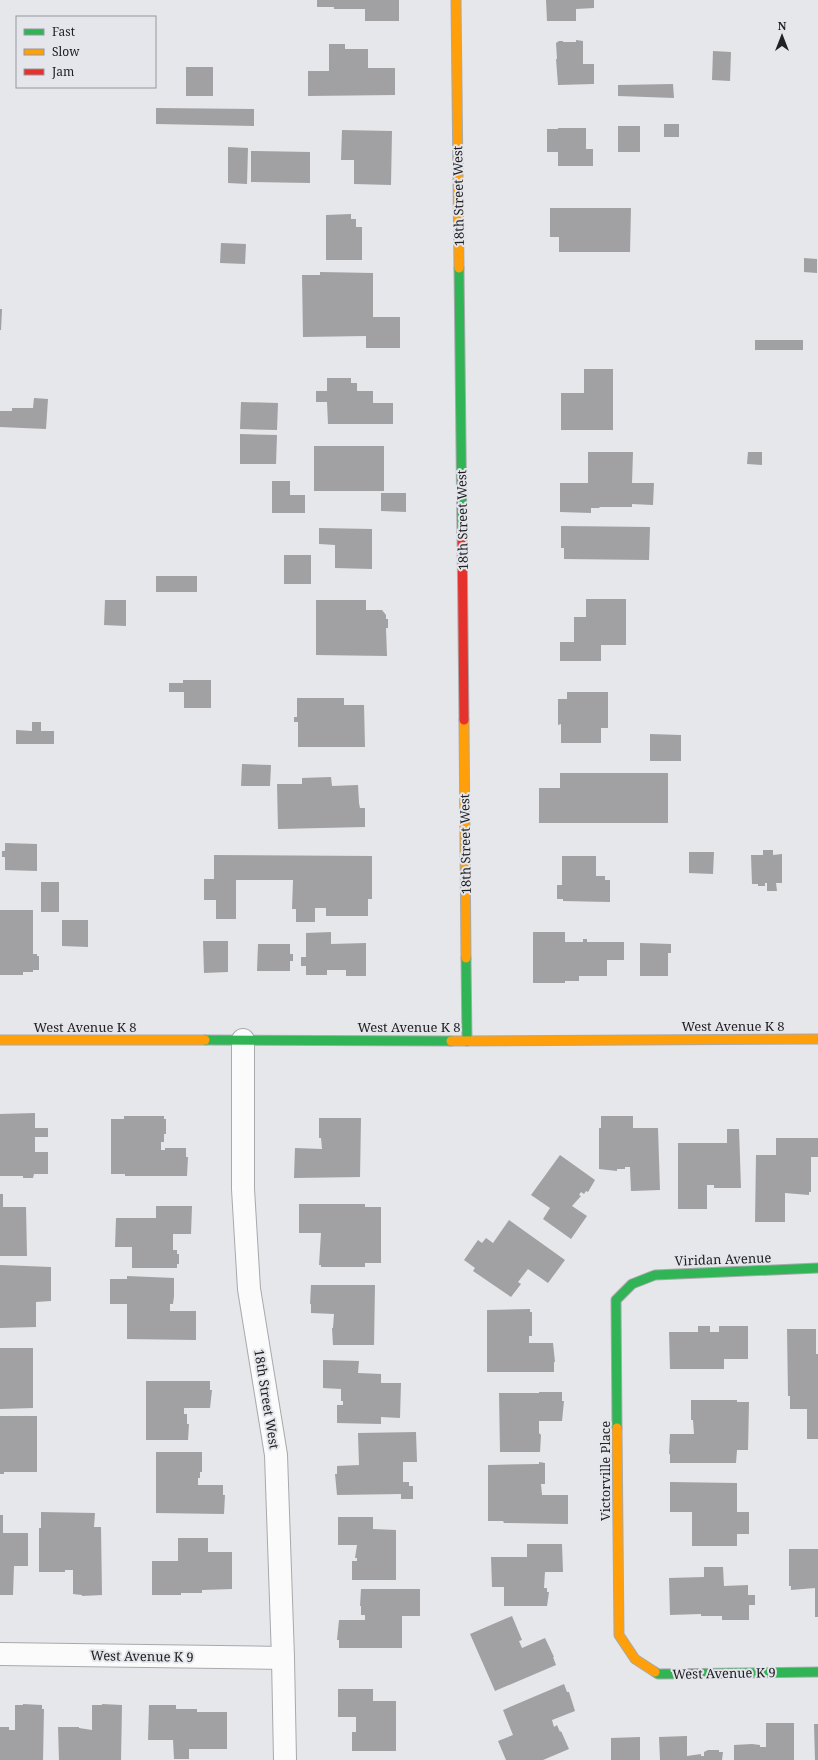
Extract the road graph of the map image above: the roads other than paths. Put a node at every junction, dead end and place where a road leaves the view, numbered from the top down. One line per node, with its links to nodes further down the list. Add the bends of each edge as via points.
1 (456, 0): 5 (street, 18th Street West)
2 (818, 1039): 5 (street, West Avenue K 8)
3 (0, 1040): 4 (street, West Avenue K 8)
4 (243, 1040): 5 (street, West Avenue K 8); 9 (street, 18th Street West, via 243,1189 249,1289 276,1455)
5 (467, 1041)
6 (818, 1268): 7 (street, Viridan Avenue, via 655,1275)
7 (632, 1284): 10 (street, Victorville Place, via 616,1300 619,1635)
8 (0, 1654): 9 (street, West Avenue K 9)
9 (283, 1658): 12 (street, 18th Street West)
10 (635, 1659): 11 (street, West Avenue K 9, via 658,1674)
11 (818, 1672)
12 (285, 1760)

